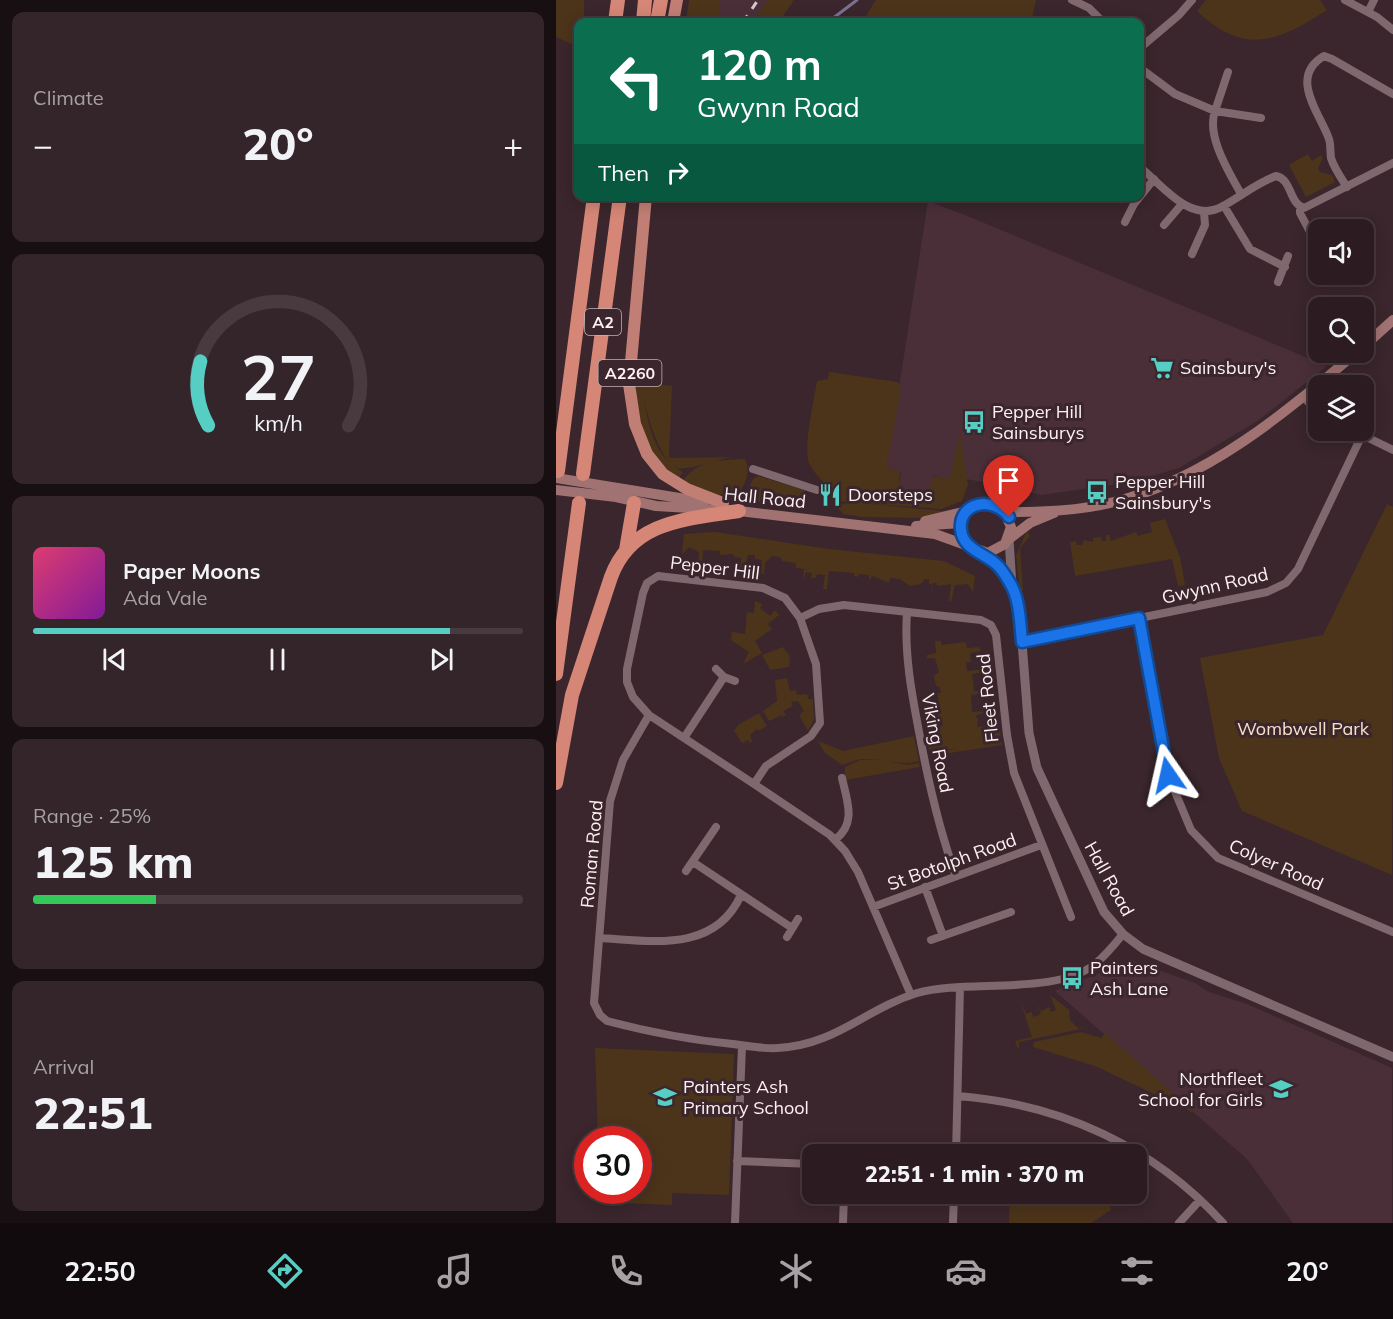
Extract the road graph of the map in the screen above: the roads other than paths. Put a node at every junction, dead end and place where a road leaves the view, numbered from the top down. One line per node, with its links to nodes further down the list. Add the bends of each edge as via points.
1 (618, 0): 12 (highway)
2 (645, 0): 13 (highway)
3 (655, 0): 14 (highway)
4 (661, 0): 15 (highway)
5 (677, 0): 16 (main road)
6 (1072, 0): 17 (street)
7 (1192, 0): 20 (street)
8 (1345, 0): 10 (street)
9 (1374, 0): 10 (street)
10 (1368, 12): 11 (street)
11 (1377, 17): 18 (street); 19 (street)
12 (616, 18)
13 (643, 18)
14 (653, 18)
15 (659, 18)
16 (674, 18)
17 (1099, 18)
18 (1393, 22)
19 (1393, 30)
20 (1144, 45)
21 (1144, 71): 24 (street, via 1175,94)
22 (1228, 72): 24 (street)
23 (1393, 94): 29 (street, via 1324,56 1308,70 1311,105 1330,140 1332,160)
24 (1215, 111): 25 (street); 31 (street, via 1212,123 1216,136)
25 (1261, 118)
26 (1393, 163): 29 (street)
27 (1144, 170): 28 (street)
28 (1154, 179): 30 (street); 37 (street)
29 (1347, 187): 39 (street, via 1310,206)
30 (1144, 192)
31 (1241, 194): 38 (street); 39 (street, via 1279,176)
32 (593, 201): 51 (highway, A2)
33 (619, 201): 48 (highway, A2)
34 (625, 201): 48 (highway)
35 (646, 201): 67 (main road, A2260, via 630,375 635,424 647,454 663,474 687,489)
36 (1136, 201): 41 (street)
37 (1182, 204): 40 (street); 42 (street)
38 (1224, 206): 40 (street); 46 (street, via 1250,249)
39 (1299, 206): 43 (street)
40 (1204, 212): 44 (street, via 1205,225)
41 (1125, 222)
42 (1164, 225)
43 (1308, 228)
44 (1192, 254)
45 (1288, 256): 46 (street)
46 (1285, 267): 47 (street)
47 (1278, 282)
48 (604, 320): 61 (highway, A2)
49 (1393, 320): 50 (main road)
50 (1374, 338)
51 (572, 363): 55 (highway, via 561,389); 60 (highway, A2)
52 (1344, 363): 53 (main road)
53 (1303, 396): 54 (street); 70 (main road, via 1229,450 1172,482 1113,502)
54 (1308, 402)
55 (556, 428)
56 (1359, 441): 80 (street, Gwynn Road, via 1300,564 1286,583 1271,591)
57 (1374, 441): 58 (street)
58 (1393, 450)
59 (753, 469): 63 (street)
60 (557, 475): 61 (main road, Hall Road)
61 (580, 478): 64 (main road, Hall Road)
62 (556, 490): 64 (main road, Hall Road)
63 (817, 490)
64 (618, 492): 66 (main road, Hall Road); 67 (main road, Hall Road)
65 (579, 503): 83 (highway)
66 (634, 503): 68 (main road, Hall Road); 75 (highway)
67 (723, 503): 73 (main road, Hall Road)
68 (739, 511): 75 (highway, via 670,521 645,533); 76 (main road, Hall Road, via 935,534)
69 (967, 511): 71 (main road, Hall Road, via 988,503); 72 (main road); 73 (main road, Hall Road)
70 (1057, 511): 71 (main road); 74 (main road, via 1030,523)
71 (1006, 512): 74 (main road, Hall Road, via 1011,524)
72 (961, 523): 73 (main road, Hall Road); 76 (main road, via 962,536)
73 (917, 526)
74 (1009, 539): 76 (main road, via 996,551); 77 (street, Hall Road)
75 (626, 550): 89 (highway, via 612,574 577,678)
76 (974, 550): 77 (street, Hall Road, via 1001,569)
77 (1012, 586): 81 (street, Hall Road)
78 (907, 612): 79 (street, Fleet Road, via 842,605); 93 (street, Fleet Road, via 981,620 994,628 1012,765); 96 (street, Viking Road, via 906,656 914,704 934,809)
79 (800, 618): 86 (street, Pepper Hill, via 785,598 763,588 663,576 650,580 643,593 627,669 631,694); 90 (street, Pepper Hill, via 816,664 820,723 811,736 766,766)
80 (1139, 618): 81 (street, Gwynn Road); 104 (street, Colyer Road, via 1168,775 1191,830 1218,858)
81 (1022, 642): 105 (street, Hall Road, via 1029,733 1037,768 1104,912)
82 (716, 669): 84 (street)
83 (556, 674)
84 (724, 677): 85 (street); 87 (street)
85 (735, 681)
86 (649, 715): 87 (street, Pepper Hill); 108 (street, Roman Road, via 623,760 610,801)
87 (684, 738): 90 (street, Pepper Hill)
88 (842, 778): 92 (street, via 850,816 848,826)
89 (556, 783)
90 (754, 784): 92 (street, Pepper Hill)
91 (716, 827): 94 (street)
92 (835, 840): 99 (street, Pepper Hill, via 851,859)
93 (1041, 846): 96 (street, St Botolph Road); 101 (street, Fleet Road)
94 (693, 862): 95 (street); 98 (street)
95 (686, 871)
96 (956, 876): 97 (street, St Botolph Road)
97 (925, 887): 99 (street, St Botolph Road); 106 (street)
98 (742, 895): 103 (street); 108 (street, via 720,923 694,938)
99 (873, 906): 111 (street, Pepper Hill)
100 (1011, 912): 106 (street)
101 (1070, 917)
102 (798, 919): 103 (street)
103 (792, 928): 107 (street)
104 (1393, 932)
105 (1123, 934): 110 (street, via 1095,965 1076,973 1032,983); 113 (street, Hall Road, via 1143,949)
106 (943, 936): 109 (street)
107 (787, 937)
108 (600, 938): 112 (street, Roman Road, via 594,1003 607,1021 669,1036)
109 (931, 940)
110 (960, 987): 111 (street); 114 (street)
111 (911, 995): 112 (street, via 822,1040 776,1048)
112 (742, 1046): 116 (street)
113 (1392, 1056)
114 (958, 1096): 115 (street); 118 (street, via 1036,1108 1097,1130 1154,1162)
115 (956, 1144)
116 (737, 1161): 117 (street); 121 (street)
117 (802, 1164)
118 (1200, 1200): 124 (street); 125 (street)
119 (844, 1204): 122 (street)
120 (954, 1204): 123 (street)
121 (735, 1223)
122 (843, 1223)
123 (953, 1223)
124 (1179, 1223)
125 (1223, 1223)

